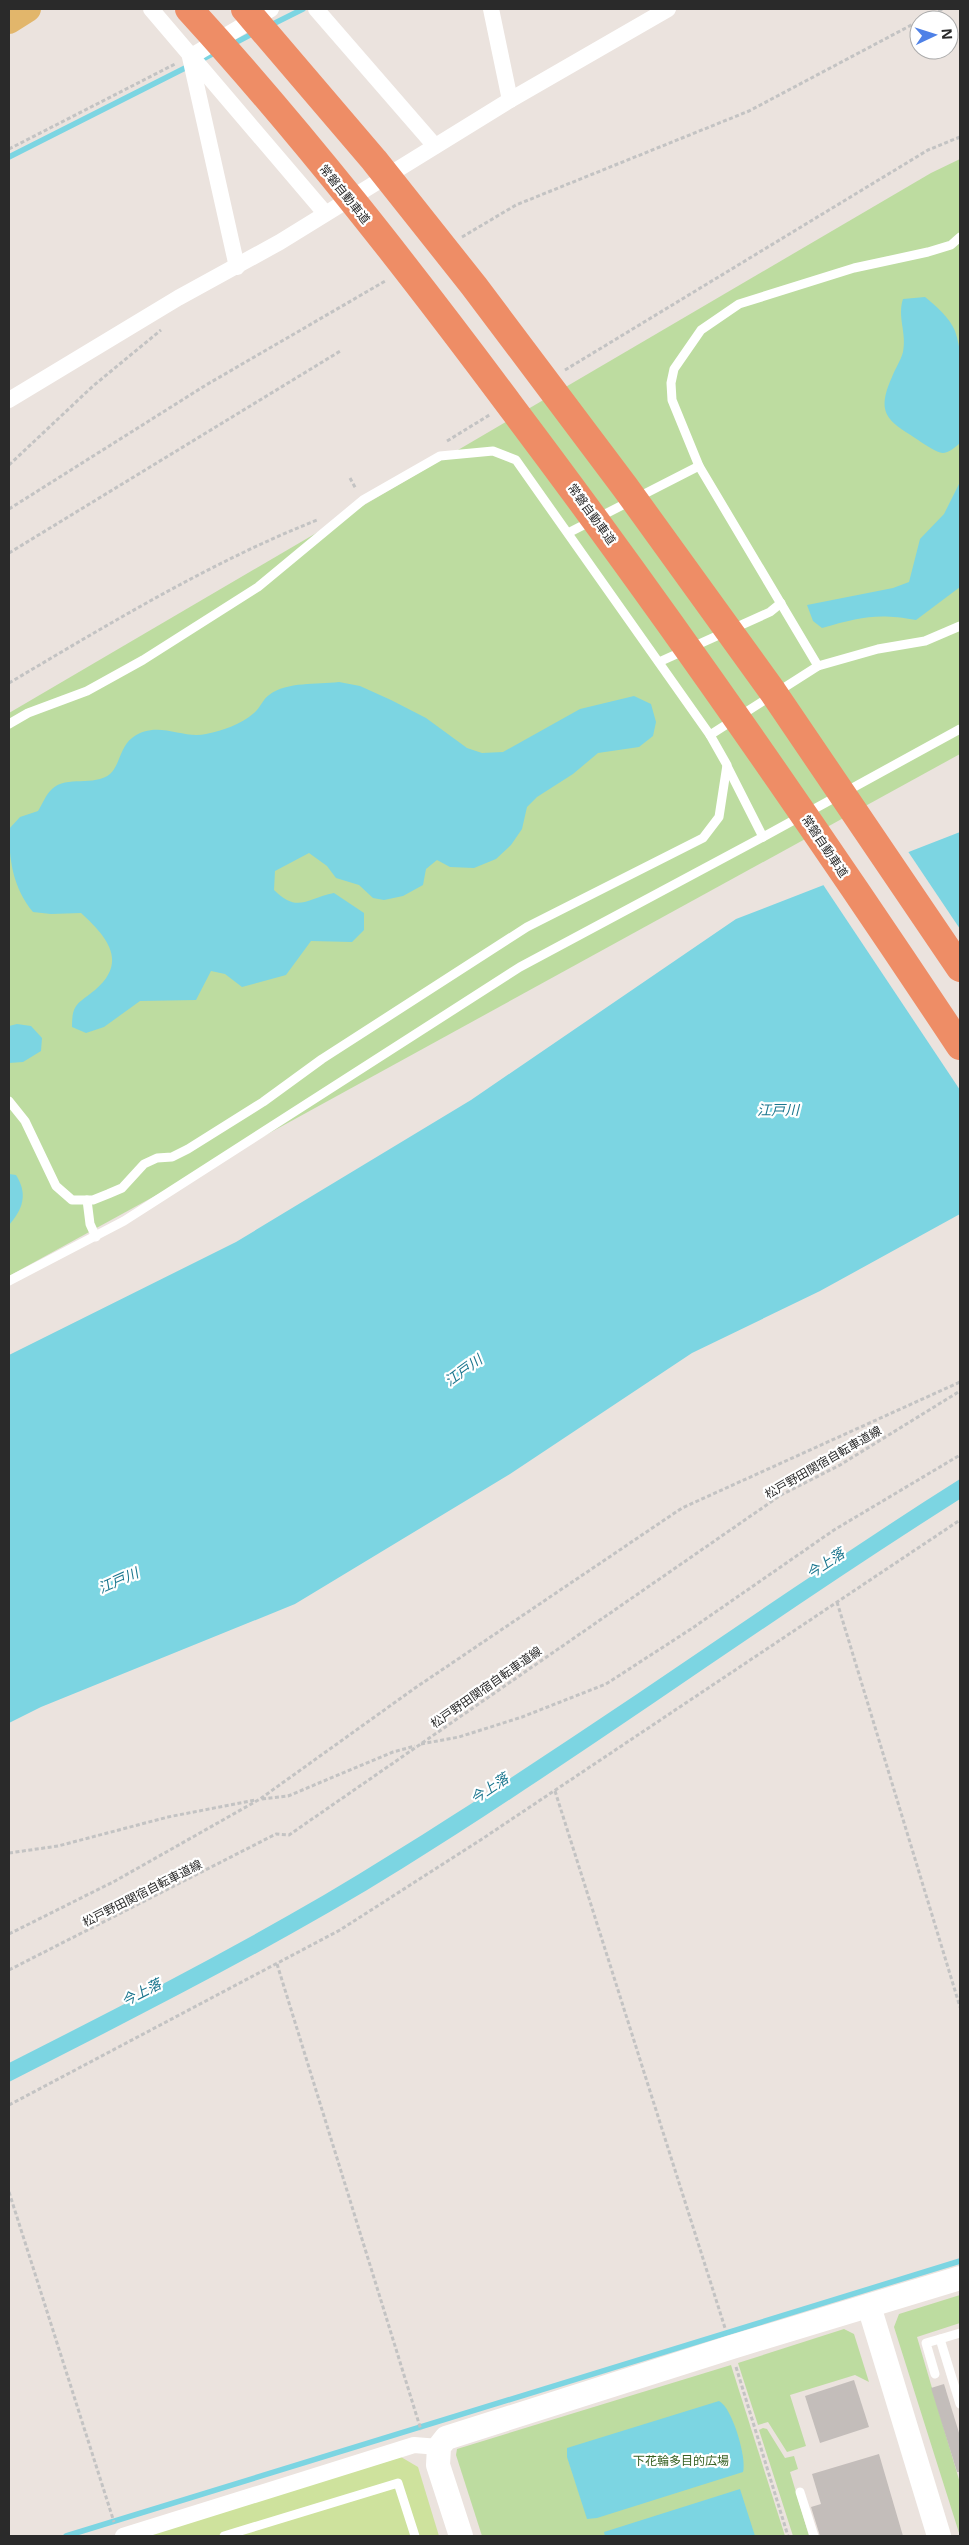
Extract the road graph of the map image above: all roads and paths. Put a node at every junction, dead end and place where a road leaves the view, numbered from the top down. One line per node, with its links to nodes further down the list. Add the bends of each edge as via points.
1 (28, 9): 9 (main road)
2 (151, 9): 10 (street)
3 (189, 9): 42 (highway, 常磐自動車道, via 336,182 437,308 590,510 731,708)
4 (245, 9): 41 (highway, via 374,160 474,286 625,488 772,692)
5 (271, 9): 10 (street)
6 (316, 9): 13 (street)
7 (492, 9): 11 (street)
8 (668, 9): 11 (street)
9 (9, 21)
10 (193, 63): 14 (path); 15 (street); 17 (street)
11 (510, 100): 13 (street)
12 (960, 136): 20 (path, via 928,150)
13 (435, 146): 15 (street)
14 (9, 149)
15 (325, 213): 17 (street)
16 (960, 237): 25 (lane, via 951,245 928,252 854,268 758,297 739,304 701,330 674,368 671,383 677,416)
17 (236, 267): 21 (street, via 178,298)
18 (168, 325): 24 (path, via 93,386)
19 (342, 350): 30 (path)
20 (562, 371)
21 (9, 400)
22 (496, 412): 23 (path)
23 (445, 442)
24 (9, 465)
25 (699, 466): 29 (lane); 31 (lane)
26 (350, 478): 27 (path)
27 (358, 492)
28 (319, 519): 35 (path, via 278,535 221,564)
29 (568, 533): 33 (lane); 36 (lane, via 516,460 493,451 440,456 363,500 258,587 142,660 87,691 28,713)
30 (9, 553)
31 (780, 603): 33 (lane, via 770,612); 34 (lane)
32 (960, 626): 34 (lane, via 925,641 878,649)
33 (658, 662): 38 (lane)
34 (818, 666): 38 (lane)
35 (9, 683)
36 (9, 724)
37 (960, 729): 40 (lane)
38 (710, 735): 39 (lane)
39 (727, 765): 40 (lane); 44 (lane, via 719,817 703,838 528,927 188,1149 144,1164 122,1188)
40 (763, 837): 45 (lane, via 520,967)
41 (960, 968)
42 (960, 1046)
43 (9, 1101): 44 (lane, via 25,1120 56,1186 72,1200)
44 (87, 1200): 45 (lane, via 90,1224)
45 (96, 1237): 46 (lane)
46 (9, 1281)
47 (960, 1382): 54 (path, via 682,1508 415,1688)
48 (960, 1391): 52 (path, 松戸野田関宿自転車道線, via 840,1465 781,1495)
49 (960, 1455): 52 (path, via 834,1530 606,1684 522,1717 459,1737)
50 (960, 1520): 51 (path)
51 (837, 1602): 53 (path); 59 (path)
52 (419, 1745): 54 (path, via 393,1752 288,1796); 58 (path, 松戸野田関宿自転車道線, via 289,1835 276,1834)
53 (555, 1791): 57 (path, via 403,1891); 64 (path)
54 (260, 1799): 55 (path, via 168,1817 58,1846); 56 (path, via 115,1881)
55 (9, 1853)
56 (9, 1934)
57 (277, 1964): 60 (path); 70 (path)
58 (9, 1970)
59 (960, 2008)
60 (9, 2105)
61 (9, 2192): 73 (path)
62 (960, 2278): 63 (street)
63 (869, 2306): 71 (street, via 455,2434 446,2438); 80 (street)
64 (722, 2318)
65 (960, 2333): 66 (lane)
66 (940, 2339): 68 (lane, via 926,2343); 69 (lane)
67 (734, 2362): 78 (path)
68 (935, 2374)
69 (960, 2404)
70 (414, 2410)
71 (439, 2448): 74 (street, via 414,2446); 77 (street, via 438,2465)
72 (800, 2492): 79 (lane)
73 (110, 2512)
74 (123, 2536)
75 (224, 2536): 76 (lane, via 398,2482)
76 (415, 2536)
77 (461, 2536)
78 (788, 2536)
79 (814, 2536)
80 (940, 2536)

